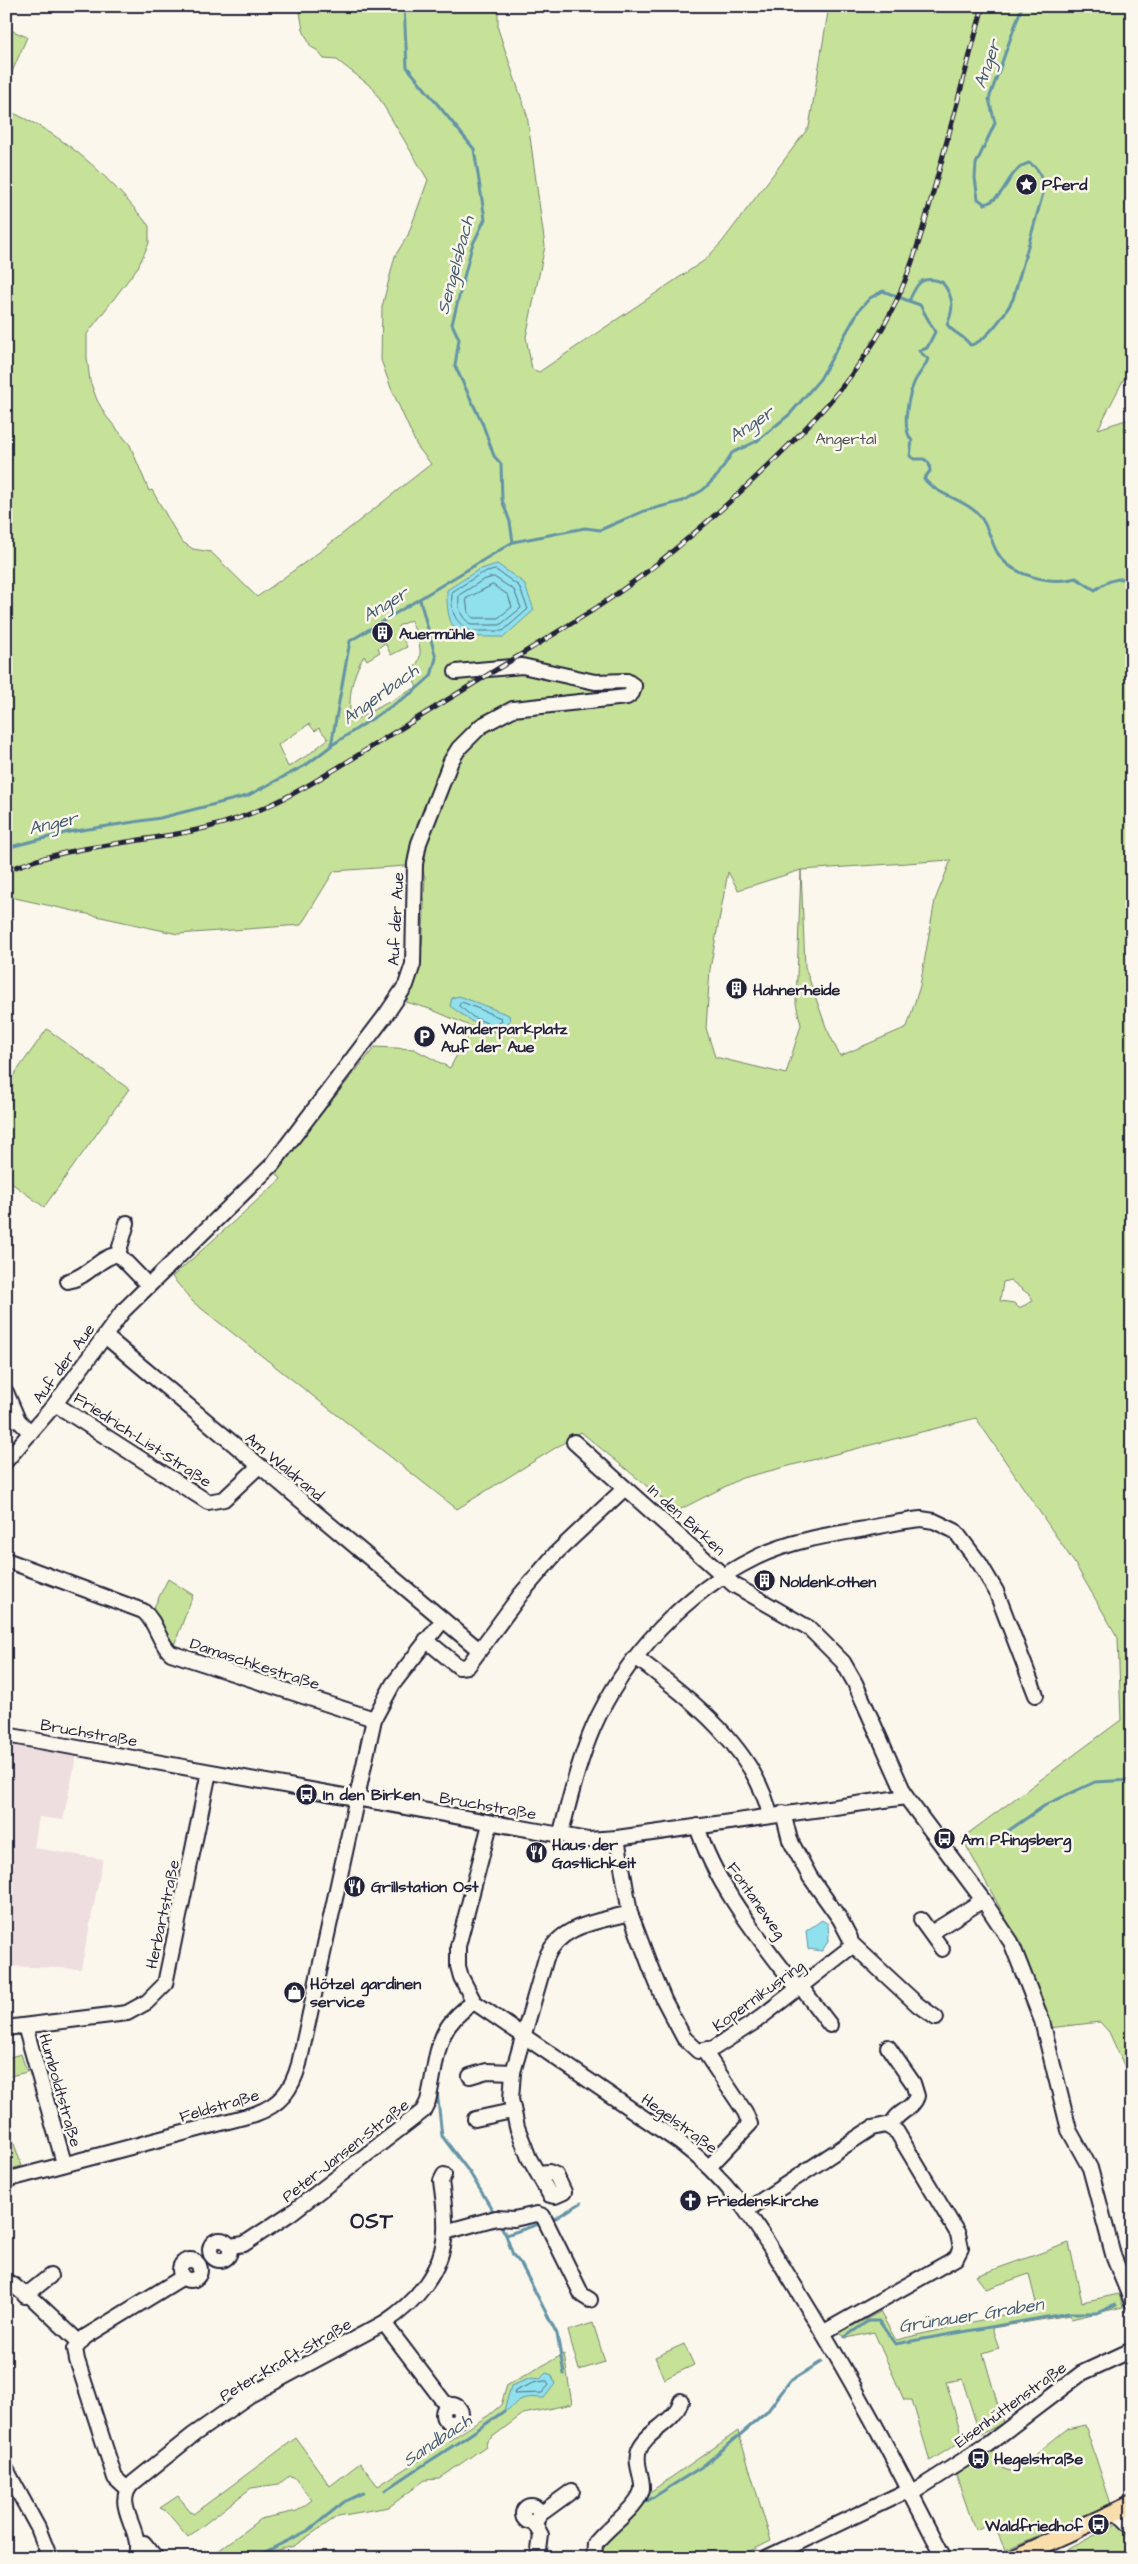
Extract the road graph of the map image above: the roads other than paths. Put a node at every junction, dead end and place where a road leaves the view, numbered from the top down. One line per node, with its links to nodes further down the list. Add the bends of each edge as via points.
1 (456, 672): 5 (street, Auf der Aue, via 522,666 595,682 627,681 633,684 633,690 627,697 513,709 481,726 459,748 419,843 415,864 412,964 406,984 272,1165)
2 (127, 1223): 3 (street)
3 (118, 1254): 4 (street, via 107,1256 78,1279); 5 (street)
4 (68, 1281)
5 (148, 1285): 6 (street, Auf der Aue)
6 (105, 1336): 8 (street, Auf der Aue); 12 (street, Am Waldrand)
7 (6, 1392): 9 (street, via 18,1420)
8 (56, 1404): 9 (street, Auf der Aue); 12 (street, Friedrich-List-Straße, via 206,1501 224,1499)
9 (31, 1433): 11 (street, Auf der Aue)
10 (574, 1442): 13 (street, In den Birken)
11 (6, 1461)
12 (258, 1467): 16 (street, Am Waldrand)
13 (625, 1488): 15 (street, In den Birken); 18 (street, In den Birken, via 556,1554)
14 (6, 1560): 21 (street, Damaschkestraße, via 143,1611 171,1653)
15 (724, 1577): 19 (street, via 681,1609); 20 (street, via 756,1557 790,1545 908,1520 934,1521 954,1531 989,1578); 24 (street, via 809,1628 843,1662)
16 (443, 1620): 17 (street); 18 (street)
17 (426, 1640): 18 (street, In den Birken, via 463,1668); 21 (street, via 393,1684)
18 (478, 1649)
19 (636, 1658): 26 (street, via 691,1700 721,1730); 29 (street, via 612,1692 594,1726 573,1779)
20 (1036, 1694)
21 (374, 1719): 25 (street)
22 (6, 1736): 23 (street, Bruchstraße)
23 (210, 1772): 25 (street, Bruchstraße); 41 (street, Herbartstraße, via 165,1984 147,2002 127,2013)
24 (906, 1797): 26 (street, Bruchstraße); 31 (street)
25 (357, 1798): 27 (street, Bruchstraße); 51 (street, Feldstraße, via 299,2064 291,2087 282,2099 271,2108 255,2114)
26 (777, 1814): 28 (street, Bruchstraße); 35 (street, via 810,1877 840,1919)
27 (490, 1824): 29 (street, Bruchstraße); 38 (street, via 457,1956 464,1986)
28 (697, 1826): 30 (street, Bruchstraße); 37 (street, Fontaneweg, via 716,1874)
29 (560, 1836): 30 (street, Bruchstraße, via 588,1840)
30 (617, 1838): 32 (street, Kopernikusring)
31 (983, 1900): 34 (street); 62 (street, via 1011,1942 1042,2021 1069,2130 1090,2168 1114,2258)
32 (630, 1912): 43 (street, via 571,1930 553,1944 546,1958); 45 (street, Kopernikusring, via 664,2000 684,2038 693,2048)
33 (921, 1920): 34 (street)
34 (931, 1933): 36 (street)
35 (851, 1943): 37 (street, Kopernikusring, via 847,1952); 39 (street)
36 (942, 1949)
37 (799, 1988): 40 (street, Fontaneweg); 45 (street, Kopernikusring, via 756,2021)
38 (474, 2002): 43 (street); 65 (street, Peter-Jansen-Straße, via 452,2018 444,2031 423,2111 291,2213 244,2244 230,2246 226,2259 184,2262 180,2270 182,2277)
39 (936, 2018)
40 (830, 2025)
41 (25, 2026): 42 (street, Herbartstraße); 51 (street, Humboldtstraße)
42 (6, 2028)
43 (524, 2037): 46 (street); 52 (street, Hegelstraße)
44 (888, 2047): 50 (street, via 913,2083 916,2096 913,2104 894,2116)
45 (704, 2051): 52 (street, via 750,2124)
46 (513, 2072): 47 (street, via 487,2071); 48 (street)
47 (470, 2076)
48 (512, 2111): 49 (street); 53 (street, via 522,2142)
49 (475, 2119)
50 (890, 2127): 56 (street, via 872,2128); 64 (street, via 897,2132 951,2221 961,2240 961,2248 956,2258)
51 (64, 2163): 55 (street, Feldstraße)
52 (710, 2166): 56 (street, Hegelstraße)
53 (538, 2173)
54 (444, 2176): 57 (street, Peter-Kraft-Straße, via 441,2181)
55 (6, 2180)
56 (747, 2210): 64 (street, Hegelstraße)
57 (445, 2232): 61 (street, via 496,2218 543,2216 582,2295); 63 (street, Peter-Kraft-Straße, via 433,2273 403,2311)
58 (50, 2276): 60 (street)
59 (6, 2282): 60 (street)
60 (25, 2296): 65 (street, via 30,2296)
61 (590, 2300)
62 (1132, 2302)
63 (384, 2323): 68 (street, via 444,2402); 70 (street, Peter-Kraft-Straße, via 250,2395 193,2435)
64 (824, 2332): 72 (street, Hegelstraße)
65 (79, 2342): 70 (street, via 77,2360 115,2478)
66 (1132, 2350): 72 (street, Eisenhüttenstraße, via 1082,2373 987,2445)
67 (681, 2401): 80 (street, via 666,2424 639,2450 642,2488 637,2500 599,2538)
68 (450, 2405)
69 (6, 2469): 77 (street, via 38,2528)
70 (127, 2489): 76 (street, via 124,2499)
71 (572, 2491): 79 (street, via 536,2518 540,2535)
72 (910, 2492): 81 (street, Eisenhüttenstraße); 82 (street, Hegelstraße)
73 (1132, 2504): 74 (main road)
74 (1116, 2511): 75 (street); 83 (main road)
75 (1132, 2527)
76 (136, 2551): 78 (street, via 144,2542)
77 (50, 2558)
78 (156, 2558)
79 (538, 2558)
80 (594, 2558)
81 (766, 2558)
82 (944, 2558)
83 (1014, 2558)

